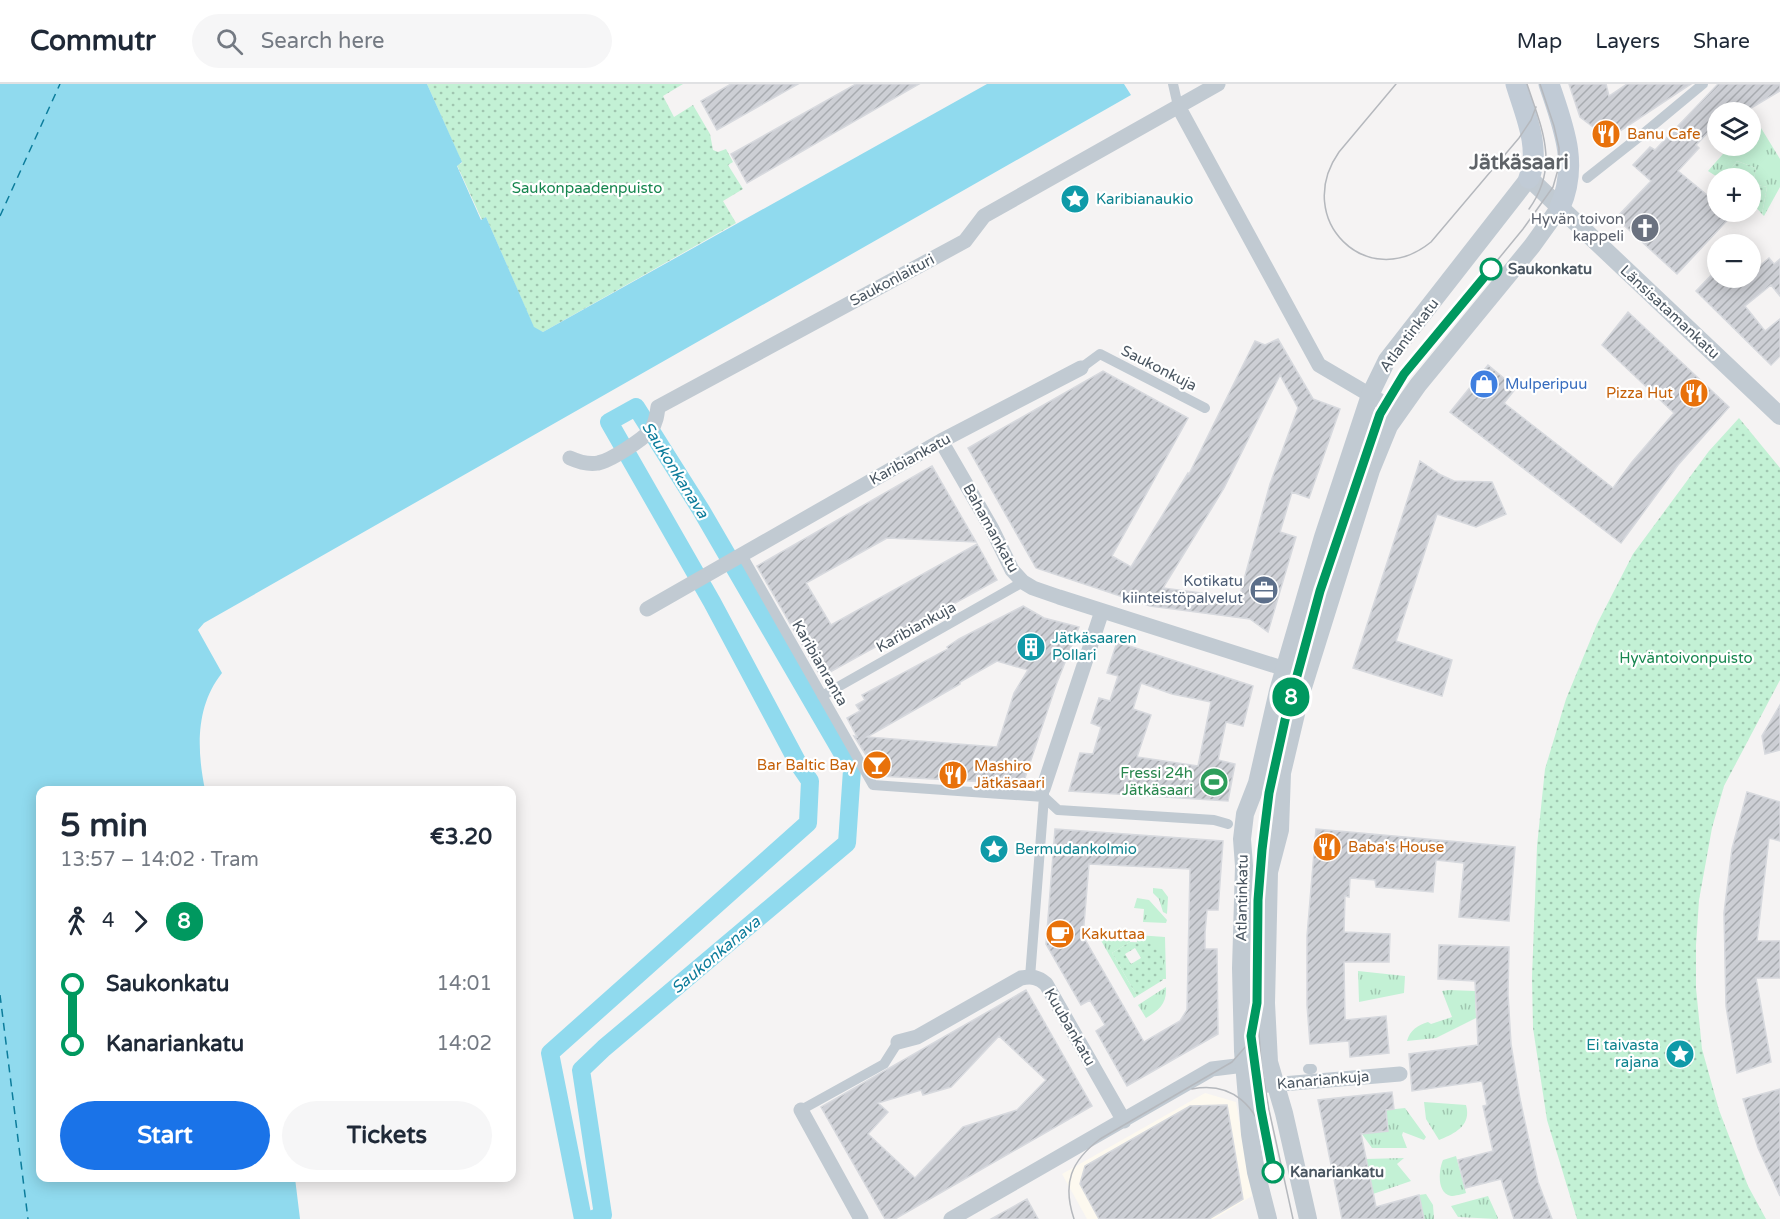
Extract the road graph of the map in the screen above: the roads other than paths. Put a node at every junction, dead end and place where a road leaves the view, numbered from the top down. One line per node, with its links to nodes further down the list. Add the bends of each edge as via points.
1 (1173, 84): 6 (street)
2 (1218, 84): 6 (street, Saukonlaituri)
3 (1516, 84): 7 (main road, via 1533,145)
4 (1549, 84): 9 (main road, via 1569,149 1569,177)
5 (1703, 84): 8 (street)
6 (1178, 106): 11 (street, via 1319,365); 16 (street, Saukonlaituri, via 984,216 965,241 658,407 652,429 612,456 599,463 581,463)
7 (1530, 178): 9 (street, Länsisatamankatu); 11 (street, Atlantinkatu, via 1388,360)
8 (1587, 178)
9 (1560, 207): 13 (street, Atlantinkatu); 14 (street, Länsisatamankatu)
10 (1081, 368): 12 (street, Saukonkuja, via 1100,354); 15 (street, Karibiankatu)
11 (1370, 395): 13 (street); 21 (street, Atlantinkatu, via 1323,537)
12 (1205, 408)
13 (1399, 412): 21 (street, Atlantinkatu, via 1380,446)
14 (1780, 416)
15 (941, 441): 17 (street, Karibiankatu); 18 (street, Bahamankatu, via 1012,570)
16 (570, 458)
17 (741, 556): 19 (street, Karibiankatu); 22 (street, Karibianranta)
18 (1023, 582): 20 (street, Bahamankatu); 22 (street, Karibiankuja)
19 (647, 609)
20 (1102, 611): 21 (street, Bahamankatu); 23 (street)
21 (1296, 673): 27 (street, Atlantinkatu, via 1300,697 1282,773 1280,830 1269,872); 28 (street, Atlantinkatu, via 1245,814 1241,990)
22 (822, 696): 23 (street, Karibianranta, via 873,785)
23 (1044, 793): 24 (street, via 1058,810); 25 (street)
24 (1228, 824)
25 (1030, 976): 26 (street, Kuubankatu, via 917,1037); 33 (street, Kuubankatu, via 1047,984)
26 (898, 1042): 32 (street, via 884,1064)
27 (1269, 1062): 28 (street); 30 (street, Atlantinkatu)
28 (1244, 1065): 31 (street, Atlantinkatu); 33 (street, via 1212,1070)
29 (1400, 1074): 30 (street, Kanariankuja)
30 (1274, 1085): 31 (street, Kanariankuja); 37 (street, Atlantinkatu)
31 (1246, 1087): 36 (street, Atlantinkatu, via 1256,1172)
32 (801, 1110): 34 (street)
33 (1124, 1120): 35 (street)
34 (861, 1219)
35 (951, 1219)
36 (1268, 1219)
37 (1308, 1219)

